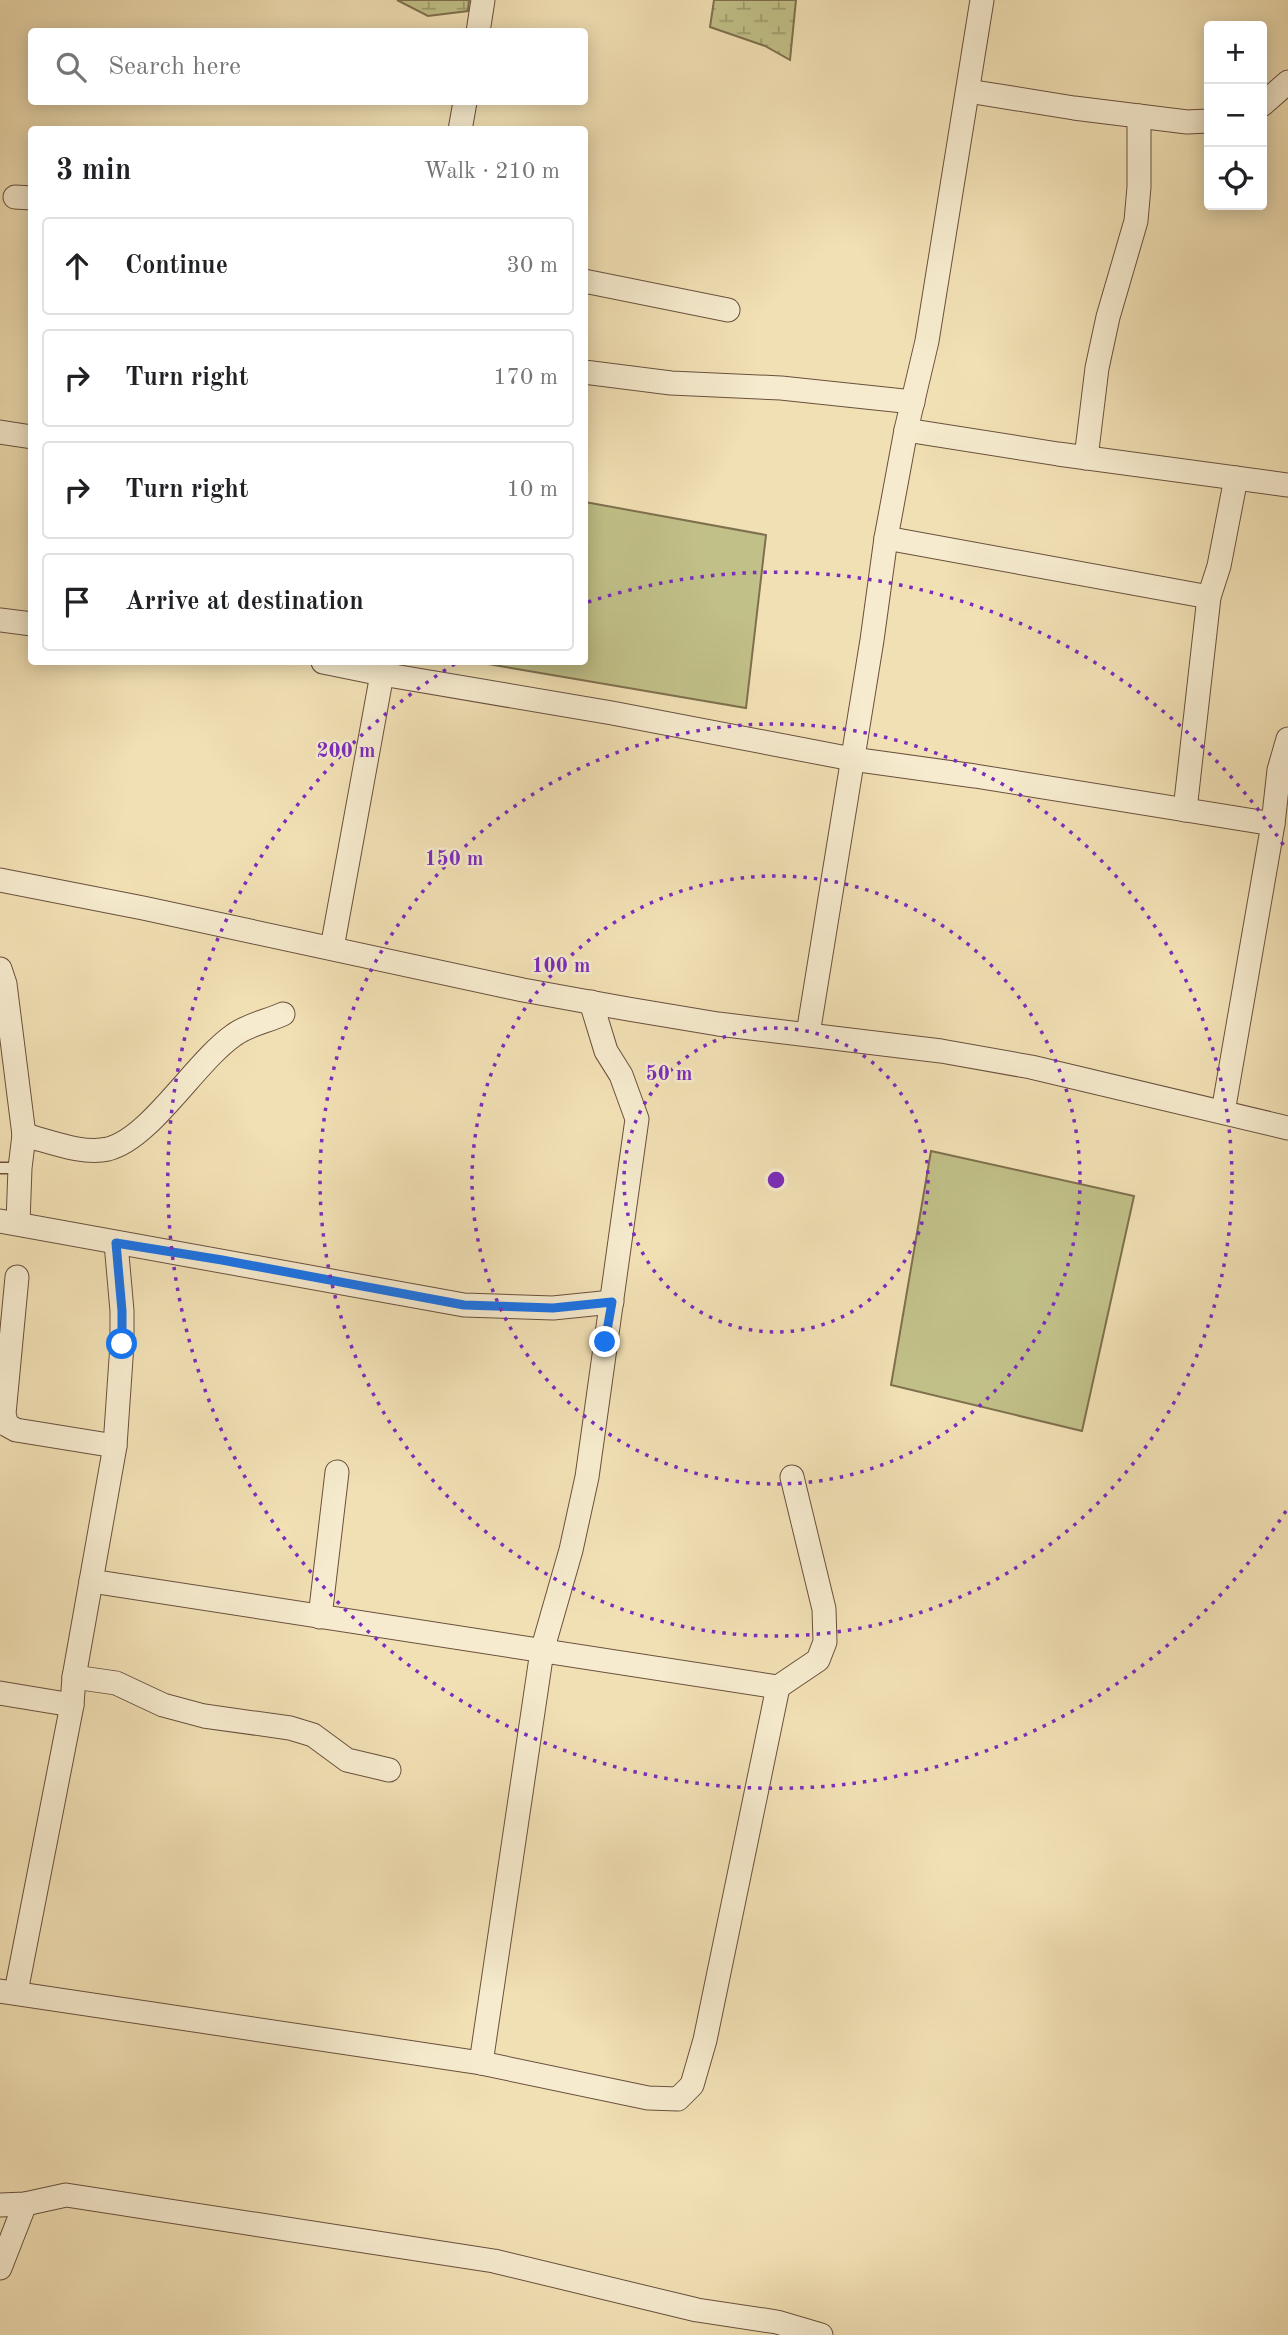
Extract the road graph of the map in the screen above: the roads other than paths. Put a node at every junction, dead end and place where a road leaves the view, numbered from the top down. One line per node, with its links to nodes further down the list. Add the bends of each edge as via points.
1 (483, 0): 3 (street)
2 (982, 0): 5 (street)
3 (479, 28)
4 (1288, 82): 6 (street)
5 (968, 91): 8 (street); 14 (street)
6 (1267, 101)
7 (464, 105): 10 (street)
8 (1139, 116): 9 (street); 18 (street, via 1136,221 1097,368)
9 (1204, 121)
10 (461, 126)
11 (588, 282): 12 (street)
12 (728, 310)
13 (588, 373): 14 (street)
14 (913, 402): 15 (street)
15 (906, 430): 18 (street); 21 (street)
16 (0, 432): 17 (street)
17 (28, 436)
18 (1086, 458): 19 (street)
19 (1236, 478): 20 (street); 22 (street)
20 (1288, 485)
21 (886, 538): 22 (street); 28 (street)
22 (1209, 597): 29 (street)
23 (0, 620): 24 (street)
24 (28, 624)
25 (352, 665): 26 (street)
26 (382, 668): 28 (street); 32 (street)
27 (1288, 739): 30 (street)
28 (852, 759): 29 (street); 36 (street)
29 (1185, 810): 30 (street)
30 (1273, 824): 37 (street)
31 (0, 880): 32 (street)
32 (332, 948): 34 (street)
33 (0, 969): 39 (street)
34 (591, 1003): 36 (street); 44 (street, via 606,1051 621,1075 637,1119)
35 (284, 1014): 39 (street, via 235,1034 127,1141 107,1149 85,1149)
36 (808, 1034): 37 (street, via 1031,1067)
37 (1223, 1112): 38 (street)
38 (1288, 1128)
39 (24, 1135): 40 (street)
40 (10, 1168): 41 (street)
41 (9, 1222): 42 (street)
42 (116, 1243): 44 (street, via 464,1305 553,1308); 45 (street, via 122,1344)
43 (17, 1277): 45 (street, via 4,1414 7,1424 16,1430)
44 (612, 1302): 50 (street, via 587,1476)
45 (115, 1446): 48 (street)
46 (337, 1472): 49 (street)
47 (792, 1477): 52 (street, via 824,1609 825,1642 818,1660)
48 (90, 1581): 49 (street); 51 (street)
49 (320, 1617): 50 (street)
50 (542, 1651): 52 (street); 57 (street)
51 (74, 1678): 54 (street); 55 (street, via 116,1683 163,1705 204,1716 290,1728 313,1735 347,1760)
52 (778, 1687): 57 (street, via 692,2085 678,2099 648,2098)
53 (0, 1693): 54 (street)
54 (72, 1704): 56 (street)
55 (388, 1770)
56 (8, 1991): 57 (street)
57 (481, 2063)
58 (25, 2204): 59 (street); 60 (street); 61 (street, via 66,2195 494,2261)
59 (0, 2205)
60 (0, 2268)
61 (821, 2335)

